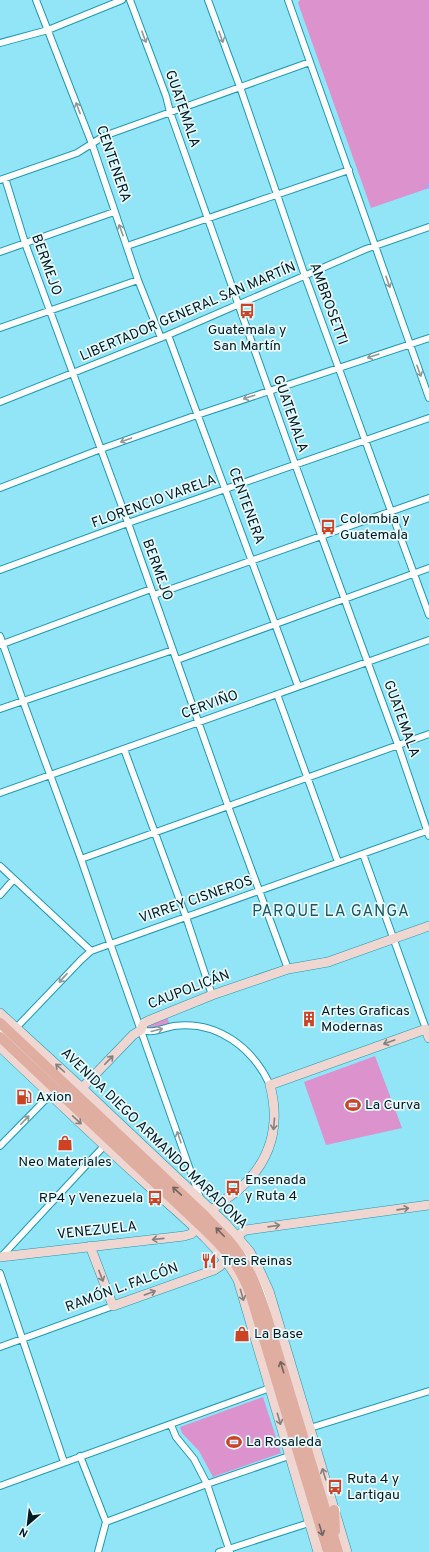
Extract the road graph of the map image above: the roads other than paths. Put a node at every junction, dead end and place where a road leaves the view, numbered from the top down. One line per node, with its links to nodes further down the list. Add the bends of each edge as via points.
1 (36, 0): 6 (street, CENTENERA)
2 (122, 0): 6 (street)
3 (130, 0): 10 (street, GUATEMALA, one-way to 10)
4 (208, 0): 9 (street, AMBROSETTI, one-way to 9)
5 (288, 0): 8 (street)
6 (48, 30): 7 (street); 11 (street, CENTENERA, one-way to 6)
7 (0, 43)
8 (310, 62): 9 (street); 12 (street)
9 (240, 87): 10 (street); 14 (street, AMBROSETTI)
10 (170, 112): 11 (street, via 104,136); 16 (street, GUATEMALA)
11 (92, 144): 13 (street, via 77,153); 15 (street, CENTENERA)
12 (349, 170): 14 (street); 20 (street)
13 (2, 179): 18 (street, BERMEJO)
14 (277, 194): 16 (street); 22 (street, AMBROSETTI)
15 (114, 212): 18 (street); 19 (street, CENTENERA, one-way to 15)
16 (208, 218): 19 (street); 24 (street, GUATEMALA)
17 (429, 227): 20 (street, LIBERTADOR GENERAL SAN MARTÍN)
18 (25, 243): 21 (street); 25 (street, BERMEJO)
19 (127, 246): 23 (street, CENTENERA)
20 (375, 246): 22 (street, LIBERTADOR GENERAL SAN MARTÍN); 30 (street, one-way to 30)
21 (0, 252)
22 (305, 276): 24 (street, LIBERTADOR GENERAL SAN MARTÍN); 31 (street, AMBROSETTI)
23 (138, 280): 25 (street); 28 (street, CENTENERA)
24 (239, 305): 27 (street, LIBERTADOR GENERAL SAN MARTÍN); 33 (street, GUATEMALA)
25 (50, 310): 26 (street); 32 (street, BERMEJO)
26 (0, 328)
27 (168, 335): 28 (street, LIBERTADOR GENERAL SAN MARTÍN); 36 (street, CENTENERA)
28 (161, 338): 32 (street, LIBERTADOR GENERAL SAN MARTÍN)
29 (429, 338): 30 (street)
30 (410, 344): 31 (street, one-way to 31); 34 (street, one-way to 34)
31 (339, 368): 33 (street); 38 (street, AMBROSETTI)
32 (73, 374): 35 (street, LIBERTADOR GENERAL SAN MARTÍN); 39 (street, BERMEJO)
33 (269, 390): 36 (street, one-way to 36); 40 (street, GUATEMALA)
34 (429, 398)
35 (0, 402)
36 (196, 415): 39 (street, one-way to 39); 42 (street, CENTENERA)
37 (429, 418): 38 (street, FLORENCIO VARELA)
38 (366, 440): 40 (street, FLORENCIO VARELA); 44 (street, AMBROSETTI)
39 (101, 449): 41 (street); 45 (street, BERMEJO)
40 (295, 464): 42 (street, FLORENCIO VARELA); 46 (street, GUATEMALA)
41 (0, 488)
42 (225, 489): 45 (street, FLORENCIO VARELA); 47 (street, CENTENERA)
43 (429, 498): 44 (street)
44 (391, 511): 46 (street); 50 (street, AMBROSETTI)
45 (128, 524): 49 (street, FLORENCIO VARELA); 51 (street, BERMEJO)
46 (322, 536): 47 (street); 52 (street, GUATEMALA)
47 (251, 561): 51 (street); 54 (street, CENTENERA)
48 (429, 568): 50 (street)
49 (0, 570)
50 (414, 574): 52 (street); 53 (street, AMBROSETTI)
51 (152, 592): 57 (street); 58 (street, BERMEJO)
52 (345, 599): 54 (street); 60 (street, GUATEMALA)
53 (429, 615)
54 (276, 624): 59 (street); 61 (street, CENTENERA)
55 (0, 636): 57 (street)
56 (429, 640): 60 (street, CERVIÑO)
57 (1, 644): 63 (street)
58 (173, 650): 59 (street, BERMEJO); 63 (street)
59 (177, 660): 65 (street, BERMEJO)
60 (368, 662): 61 (street, CERVIÑO); 67 (street, GUATEMALA)
61 (298, 686): 62 (street, CERVIÑO)
62 (277, 694): 65 (street, CERVIÑO); 70 (street)
63 (22, 701): 64 (street); 69 (street)
64 (0, 709)
65 (199, 722): 68 (street, CERVIÑO); 72 (street, BERMEJO)
66 (429, 734): 67 (street)
67 (398, 745): 70 (street); 74 (street, GUATEMALA)
68 (124, 749): 69 (street, CERVIÑO); 73 (street)
69 (50, 776): 71 (street, CERVIÑO); 76 (street)
70 (307, 778): 72 (street); 77 (street)
71 (0, 793)
72 (228, 806): 73 (street); 80 (street, BERMEJO)
73 (155, 832): 76 (street); 82 (street)
74 (428, 832): 75 (street, VIRREY CISNEROS)
75 (363, 854): 77 (street, VIRREY CISNEROS); 84 (street)
76 (81, 859): 85 (street)
77 (338, 862): 80 (street, VIRREY CISNEROS)
78 (0, 866): 79 (street)
79 (14, 879): 81 (street); 86 (street)
80 (260, 891): 82 (street, VIRREY CISNEROS); 87 (street, BERMEJO)
81 (0, 894)
82 (186, 917): 85 (street, VIRREY CISNEROS); 88 (street)
83 (429, 926): 84 (street, CAUPOLICÁN)
84 (394, 939): 87 (street, CAUPOLICÁN, via 328,962); 95 (street)
85 (110, 943): 86 (street, VIRREY CISNEROS); 93 (street)
86 (91, 951): 94 (street, VIRREY CISNEROS, one-way to 94)
87 (288, 969): 88 (street, CAUPOLICÁN)
88 (212, 995): 89 (street, CAUPOLICÁN)
89 (168, 1012): 92 (street); 93 (street, CAUPOLICÁN, via 144,1023)
90 (0, 1013): 94 (street, AVENIDA DIEGO ARMANDO MARADONA)
91 (0, 1023): 94 (main road, AVENIDA DIEGO ARMANDO MARADONA)
92 (174, 1026): 93 (street, one-way to 92, via 148,1032); 97 (street, via 201,1027 220,1032 234,1040 258,1064)
93 (141, 1030): 98 (street, CAUPOLICÁN, one-way to 93, via 133,1035); 103 (street, one-way to 93)
94 (13, 1031): 96 (street, VIRREY CISNEROS); 98 (street, AVENIDA DIEGO ARMANDO MARADONA, one-way to 94); 99 (main road, AVENIDA DIEGO ARMANDO MARADONA)
95 (428, 1032): 97 (street, one-way to 97)
96 (0, 1040): 100 (main road, AVENIDA DIEGO ARMANDO MARADONA)
97 (270, 1085): 105 (street, VENEZUELA, one-way to 105, via 275,1119 268,1150 243,1185)
98 (82, 1088): 99 (street); 103 (street, AVENIDA DIEGO ARMANDO MARADONA)
99 (71, 1090): 100 (street); 105 (main road, AVENIDA DIEGO ARMANDO MARADONA, one-way to 99)
100 (53, 1093): 101 (street, one-way to 100); 102 (street, AVENIDA DIEGO ARMANDO MARADONA, one-way to 102); 105 (main road, AVENIDA DIEGO ARMANDO MARADONA)
101 (0, 1146)
102 (104, 1146): 105 (street, AVENIDA DIEGO ARMANDO MARADONA); 108 (street)
103 (201, 1200): 105 (street, AVENIDA DIEGO ARMANDO MARADONA)
104 (429, 1205): 107 (street, one-way to 104, via 246,1230)
105 (203, 1221): 106 (street, VENEZUELA, one-way to 106, via 191,1234 184,1236); 107 (main road, AVENIDA DIEGO ARMANDO MARADONA); 107 (street, AVENIDA DIEGO ARMANDO MARADONA)
106 (90, 1246): 108 (street, VENEZUELA); 110 (street, one-way to 110)
107 (232, 1250): 110 (street, RAMÓN L. FALCÓN, one-way to 107, via 214,1270); 113 (street, AVENIDA DIEGO ARMANDO MARADONA, one-way to 113, via 238,1280); 116 (street, AVENIDA DIEGO ARMANDO MARADONA, via 255,1262 269,1291); 126 (main road, AVENIDA DIEGO ARMANDO MARADONA, via 250,1272 258,1292)
108 (0, 1257)
109 (0, 1273): 111 (street)
110 (113, 1306): 111 (street, RAMÓN L. FALCÓN)
111 (21, 1339): 112 (street, RAMÓN L. FALCÓN); 119 (street)
112 (0, 1347)
113 (270, 1388): 115 (street); 118 (street, AVENIDA DIEGO ARMANDO MARADONA, one-way to 118)
114 (429, 1391): 116 (street)
115 (171, 1425): 117 (street); 120 (street, via 179,1442 194,1459)
116 (310, 1428): 122 (street, AVENIDA DIEGO ARMANDO MARADONA, one-way to 116)
117 (80, 1456): 119 (street); 123 (street)
118 (289, 1456): 120 (street); 124 (street, AVENIDA DIEGO ARMANDO MARADONA)
119 (64, 1462): 121 (street)
120 (207, 1484): 123 (street); 125 (street)
121 (0, 1486)
122 (334, 1510): 126 (main road); 130 (street, AVENIDA DIEGO ARMANDO MARADONA)
123 (106, 1522): 127 (street)
124 (309, 1522): 125 (street); 129 (street, AVENIDA DIEGO ARMANDO MARADONA)
125 (230, 1551): 128 (street)
126 (335, 1551)
127 (98, 1552)
128 (219, 1552)
129 (318, 1552)
130 (347, 1552)

